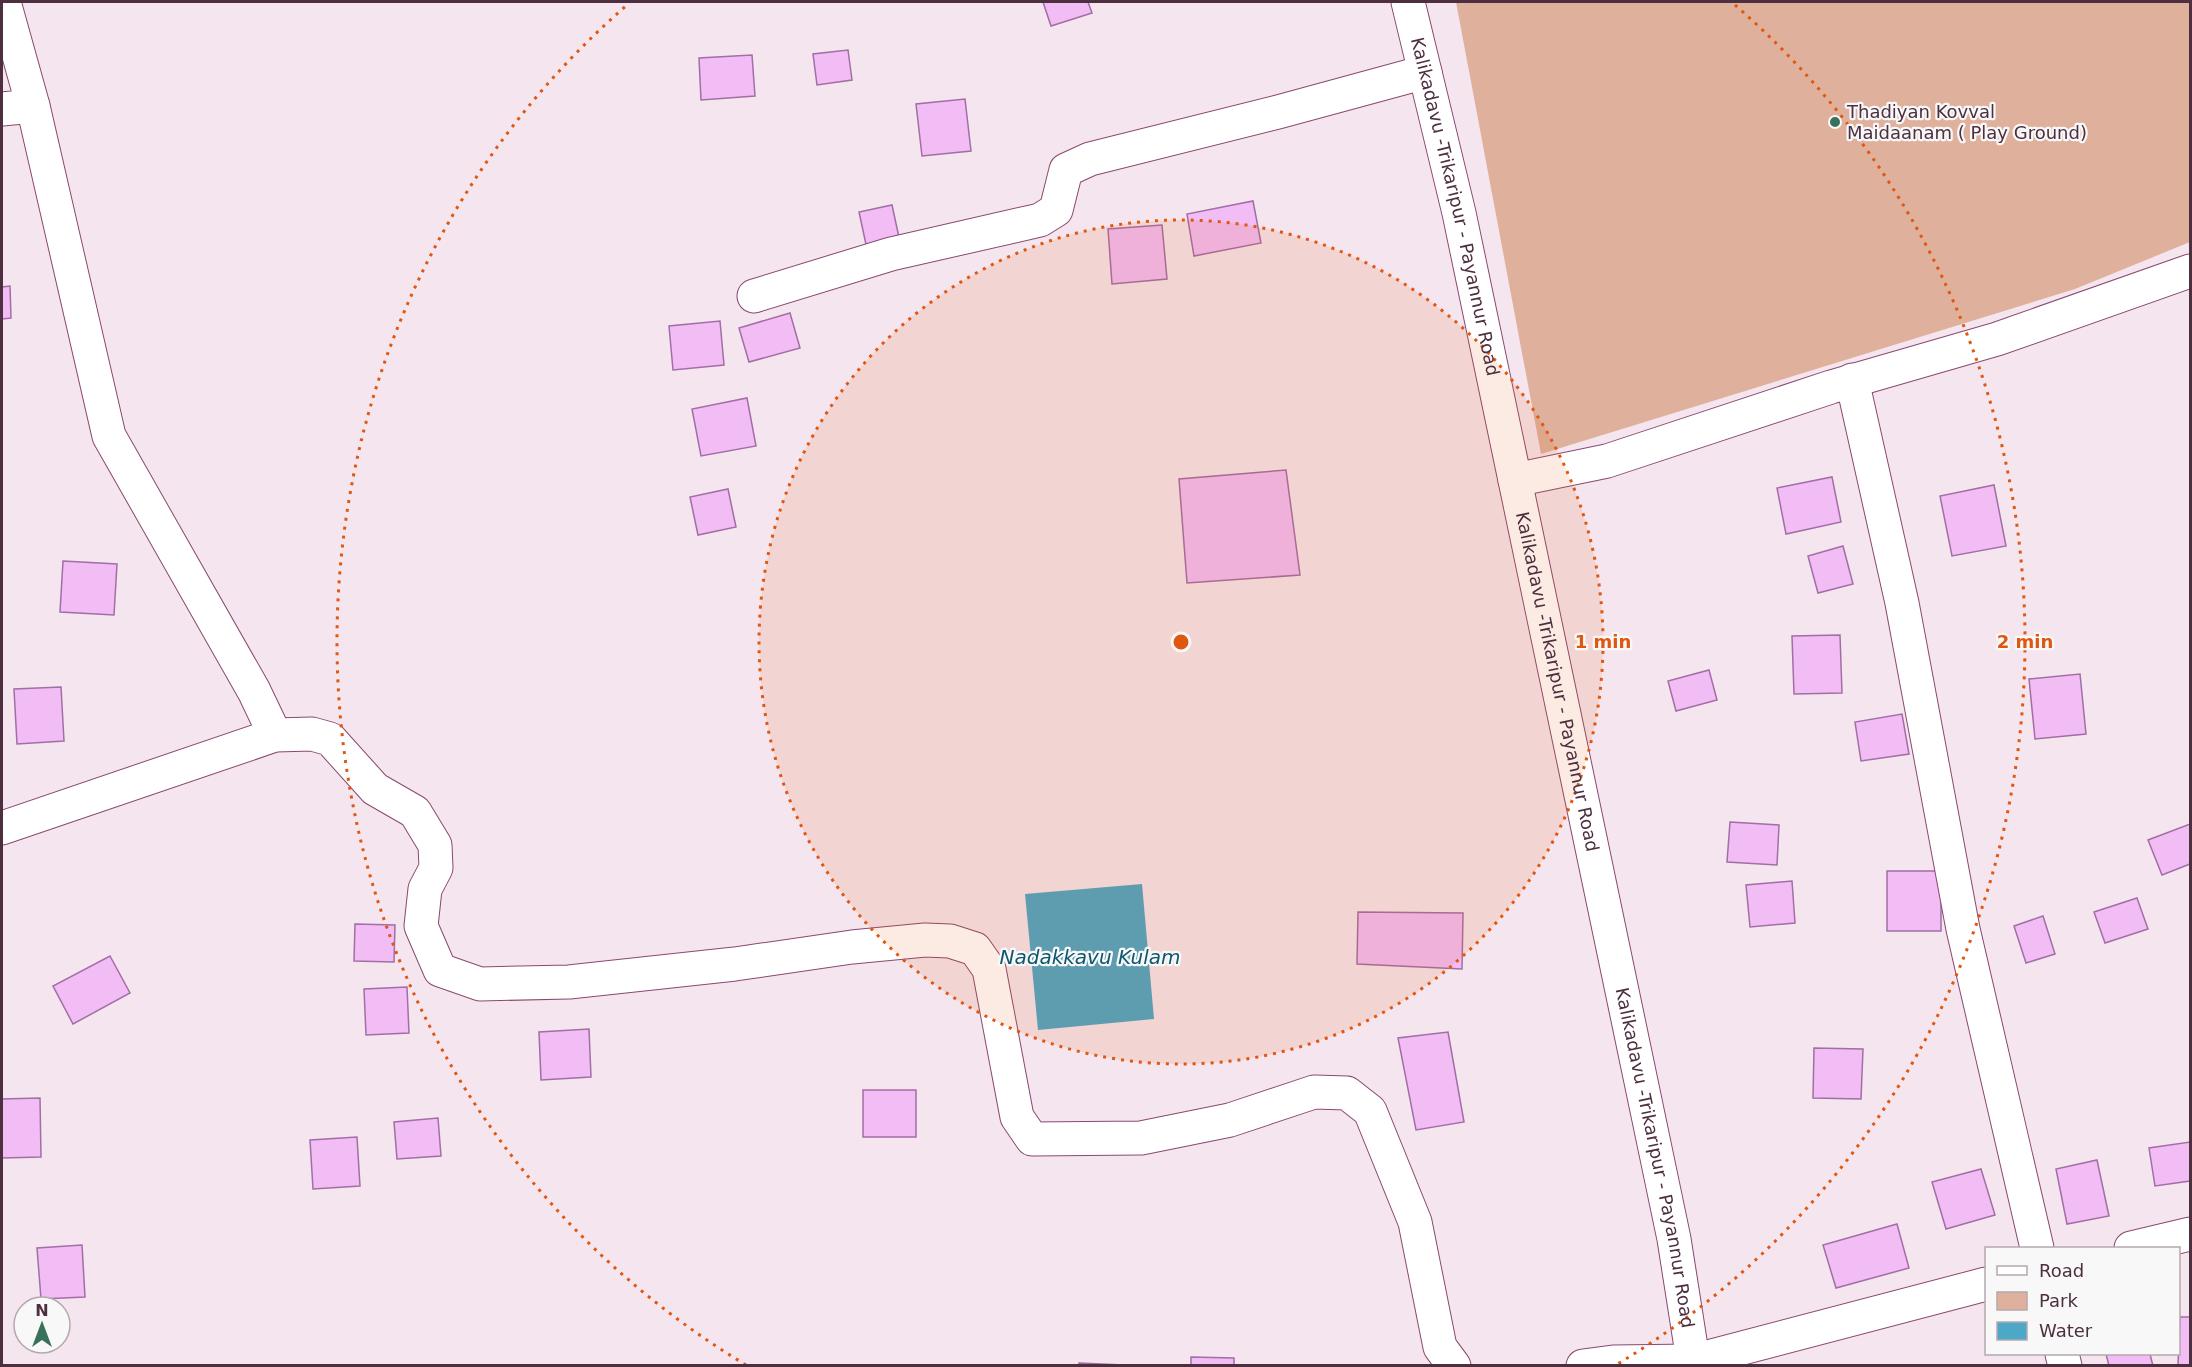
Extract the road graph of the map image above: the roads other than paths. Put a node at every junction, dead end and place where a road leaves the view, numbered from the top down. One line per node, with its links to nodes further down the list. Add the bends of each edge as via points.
1 (4, 2): 4 (street)
2 (1408, 2): 3 (street, Kalikadavu -Trikaripur - Payannur Road)
3 (1425, 72): 7 (street, via 1090,159 1066,170 1056,210 1040,220 891,254); 9 (street, Kalikadavu -Trikaripur - Payannur Road)
4 (33, 106): 5 (street); 10 (street, via 109,436)
5 (2, 109)
6 (2190, 271): 8 (street, via 1997,339)
7 (754, 296)
8 (1852, 380): 9 (street, via 1607,461); 13 (street, via 1902,603 1963,928)
9 (1515, 480): 16 (street, Kalikadavu -Trikaripur - Payannur Road, via 1674,1239)
10 (275, 735): 11 (street); 17 (street, via 312,734 330,739 375,789 415,812 435,844 436,868 425,889 421,926 440,970 480,984 569,982 852,947 950,941 975,950 989,969 1017,1118 1032,1139 1141,1138 1230,1120 1314,1092 1347,1093 1370,1111 1415,1222 1440,1347)
11 (2, 828)
12 (2190, 1234): 14 (street)
13 (2037, 1247)
14 (2135, 1247)
15 (1985, 1284): 16 (street)
16 (1693, 1363): 18 (street)
17 (1454, 1365)
18 (1583, 1365)

